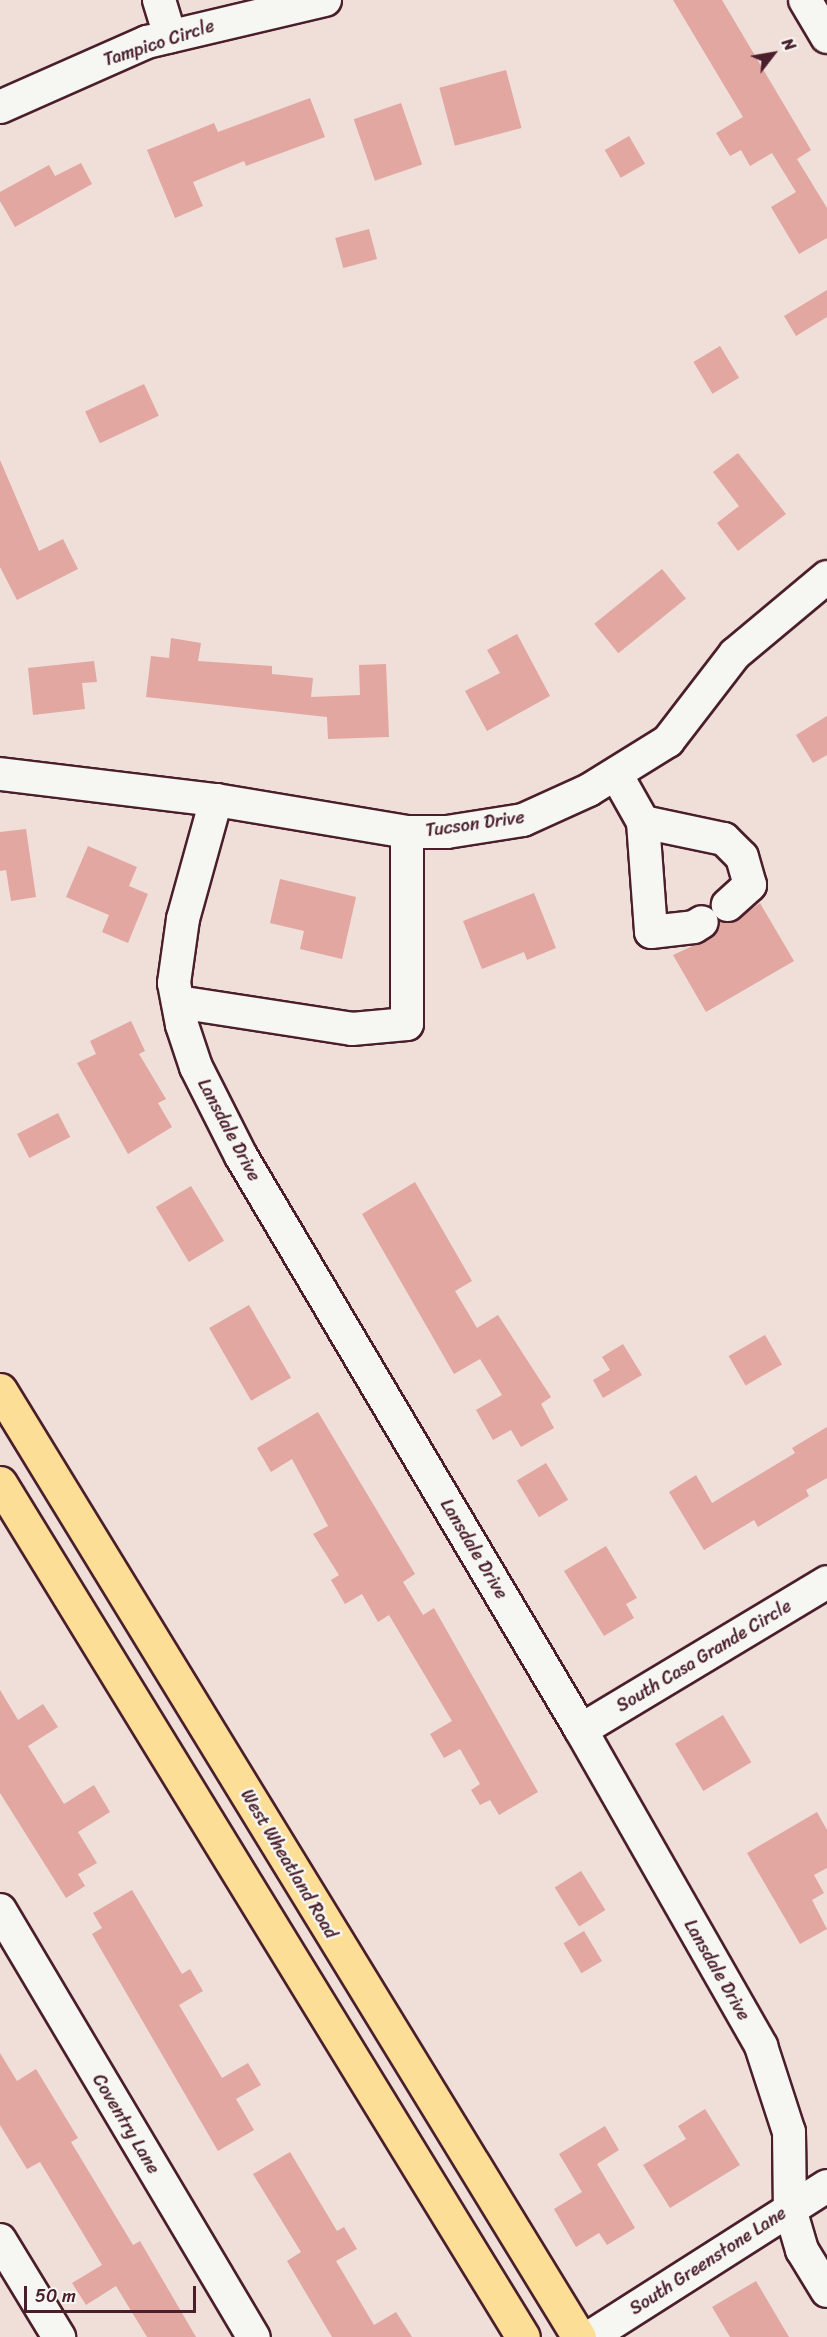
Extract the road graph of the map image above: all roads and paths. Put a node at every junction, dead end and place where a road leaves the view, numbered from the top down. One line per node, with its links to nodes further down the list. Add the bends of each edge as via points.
1 (159, 0): 4 (street)
2 (326, 0): 4 (street, Tampico Circle)
3 (805, 0): 5 (street)
4 (170, 36): 6 (street, Tampico Circle, via 53,80)
5 (827, 37)
6 (0, 107)
7 (827, 577): 9 (street, Tucson Drive, via 735,654 668,741)
8 (0, 774): 10 (street, Tucson Drive)
9 (616, 774): 11 (street); 12 (street, Tucson Drive, via 523,820 447,832)
10 (216, 800): 12 (street, Tucson Drive); 15 (street, Lansdale Drive, via 183,919 174,982)
11 (643, 822): 13 (street, via 724,839 741,857 750,885); 14 (street, via 651,932 694,927)
12 (407, 832): 15 (street, via 407,1024 352,1029)
13 (728, 905)
14 (702, 922)
15 (178, 1002): 19 (street, Lansdale Drive, via 196,1067 241,1156)
16 (0, 1390): 28 (main road, West Wheatland Road)
17 (0, 1482): 27 (main road)
18 (827, 1582): 19 (street, South Casa Grande Circle)
19 (581, 1730): 22 (street, Lansdale Drive, via 761,2046 789,2132)
20 (0, 1910): 26 (street, Coventry Lane)
21 (827, 2186): 22 (street, South Greenstone Lane)
22 (790, 2209): 24 (street, Lansdale Drive, via 802,2250); 29 (street, South Greenstone Lane)
23 (0, 2240): 25 (street)
24 (827, 2291)
25 (59, 2337)
26 (254, 2337)
27 (523, 2337)
28 (579, 2337)
29 (590, 2337)

